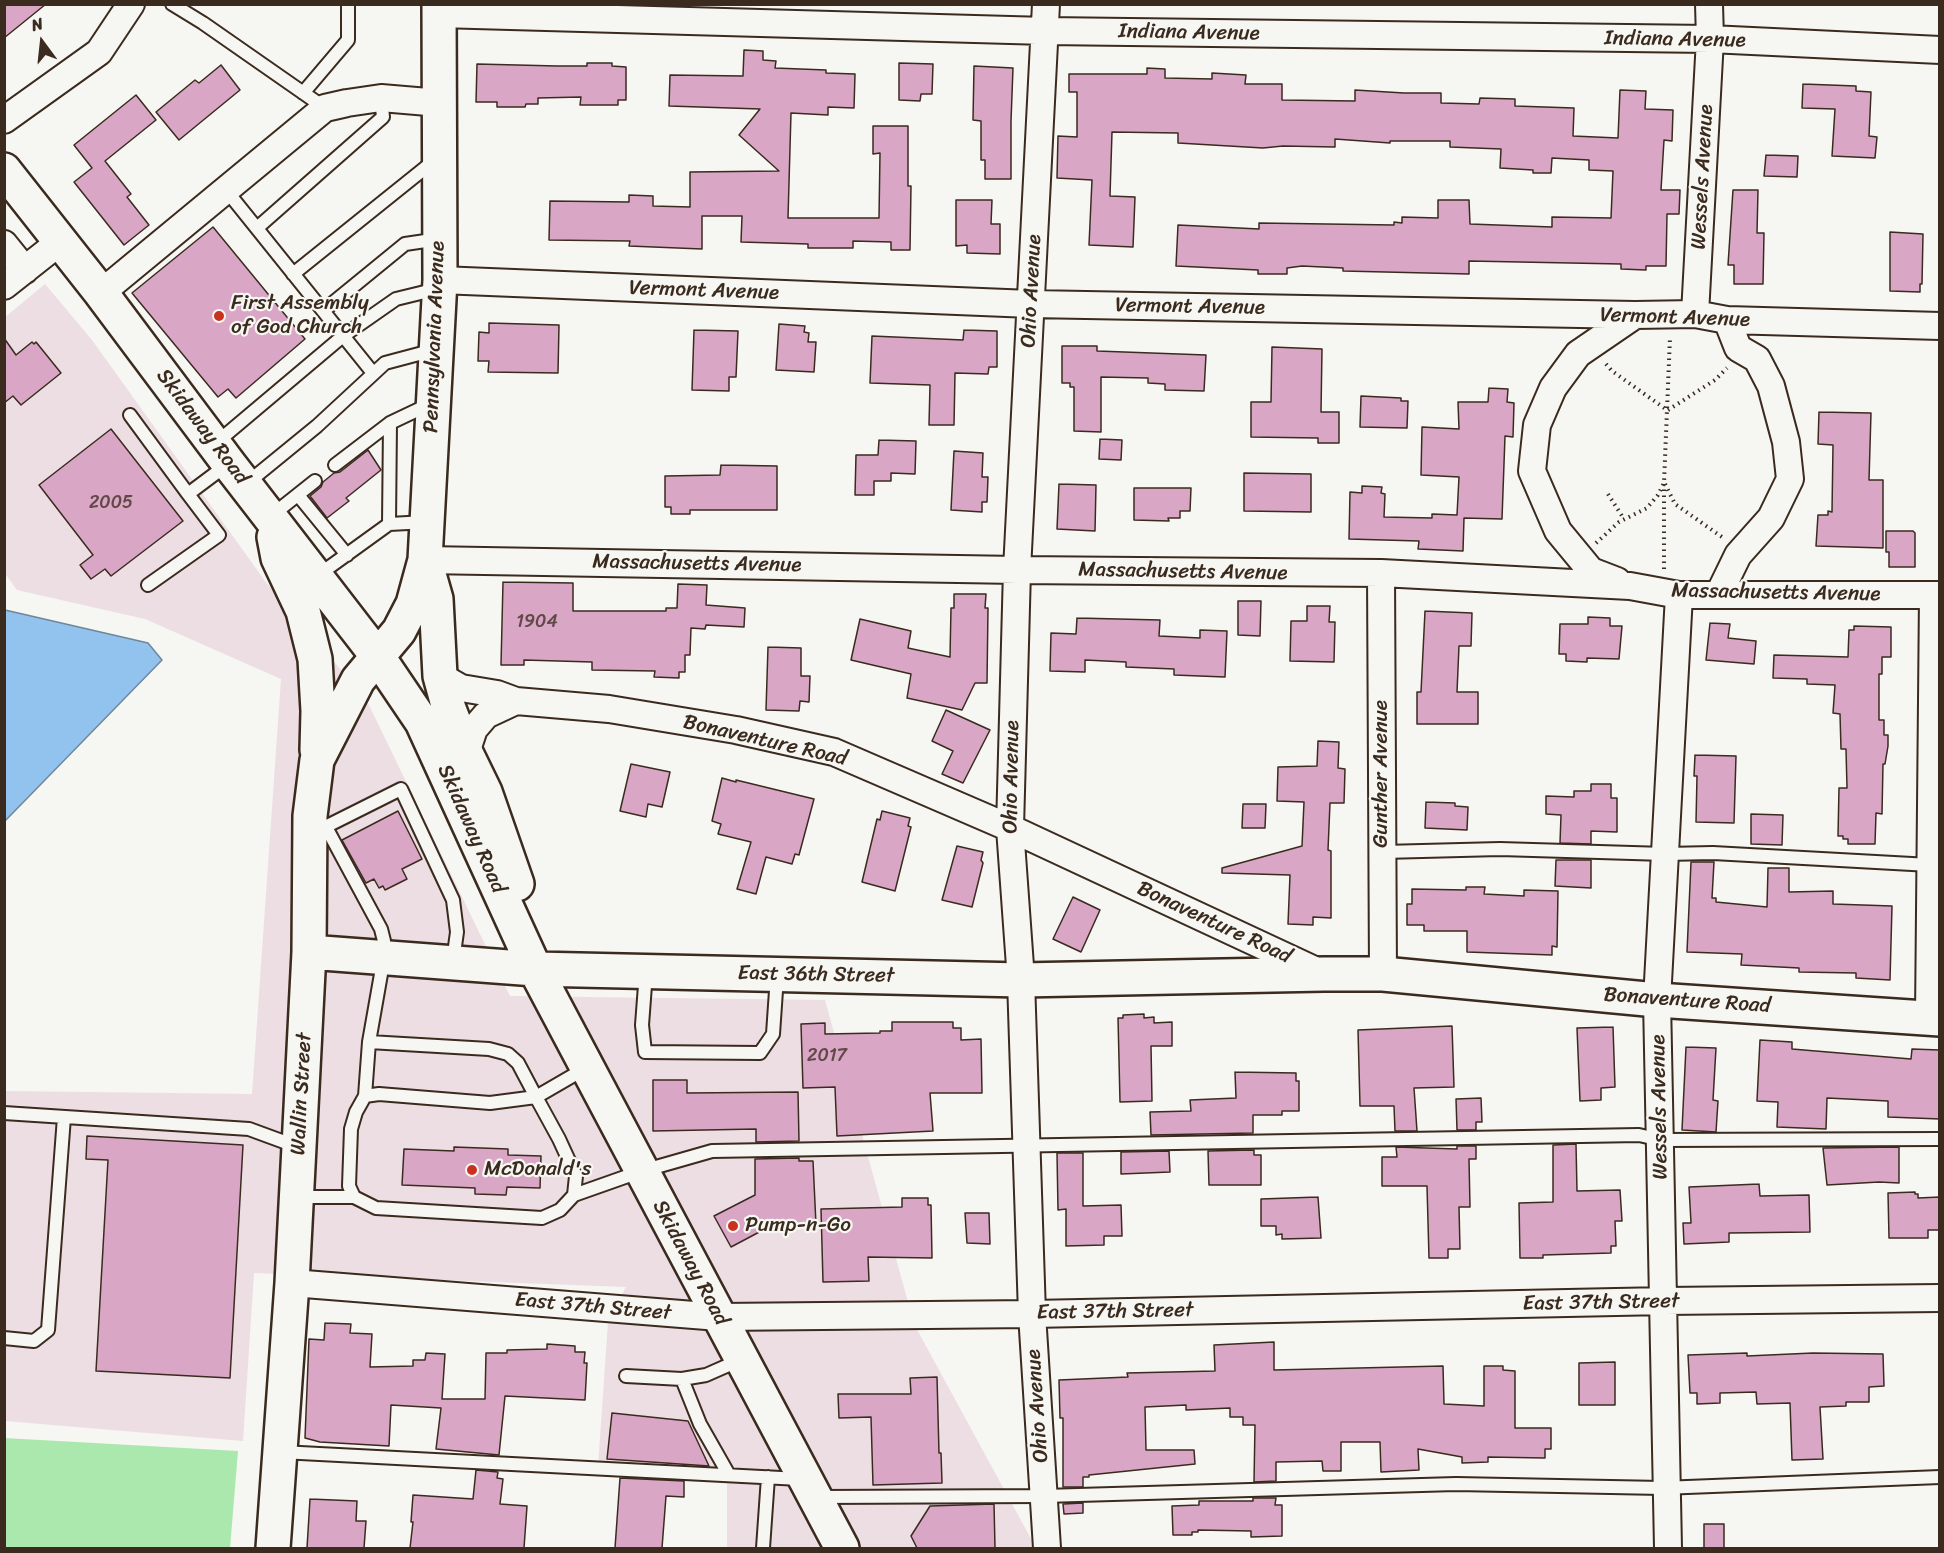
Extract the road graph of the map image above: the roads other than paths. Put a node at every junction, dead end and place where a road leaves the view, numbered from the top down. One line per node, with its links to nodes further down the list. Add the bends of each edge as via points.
1 (131, 4): 14 (street, via 99,52)
2 (172, 4): 10 (lane)
3 (348, 4): 10 (lane, via 348,40)
4 (1046, 4): 7 (street, Ohio Avenue)
5 (1708, 4): 8 (street, Wessels Avenue)
6 (439, 9): 7 (street, Indiana Avenue); 12 (main road, Pennsylvania Avenue)
7 (1046, 32): 8 (street, Indiana Avenue); 27 (street, Ohio Avenue)
8 (1710, 39): 9 (street, Indiana Avenue); 29 (street, Wessels Avenue)
9 (1940, 50)
10 (303, 93): 13 (lane)
11 (381, 98): 12 (street); 13 (street); 18 (lane, via 383,117)
12 (440, 103): 15 (main road, Pennsylvania Avenue)
13 (325, 108): 17 (street)
14 (4, 120)
15 (439, 157): 19 (main road, Pennsylvania Avenue); 23 (lane)
16 (4, 171): 20 (main road, Skidaway Road)
17 (226, 190): 18 (lane); 26 (street)
18 (256, 228): 23 (lane)
19 (440, 238): 24 (main road, Pennsylvania Avenue); 28 (lane, via 405,244)
20 (60, 241): 22 (street); 26 (main road, Skidaway Road)
21 (4, 244): 22 (street)
22 (25, 270): 25 (street)
23 (293, 274): 28 (lane)
24 (439, 284): 27 (street, Vermont Avenue); 33 (lane, via 396,299); 34 (main road, Pennsylvania Avenue)
25 (4, 286)
26 (101, 293): 39 (main road, Skidaway Road)
27 (1031, 304): 30 (street, Vermont Avenue); 49 (street, Ohio Avenue)
28 (322, 311): 33 (lane)
29 (1683, 314): 30 (street, Vermont Avenue); 31 (street, Vermont Avenue)
30 (1635, 315): 53 (street, via 1578,354 1553,388 1537,425 1532,471 1558,531 1580,557 1592,571)
31 (1727, 320): 32 (street, Vermont Avenue); 55 (street, via 1738,348 1757,358 1771,386 1786,442 1790,479 1771,518 1738,555)
32 (1940, 326)
33 (343, 336): 35 (lane); 39 (lane)
34 (436, 349): 35 (lane, via 385,363); 36 (main road, Pennsylvania Avenue)
35 (373, 373): 39 (lane, via 316,426)
36 (433, 402): 38 (lane); 45 (main road, Pennsylvania Avenue)
37 (130, 415): 42 (lane)
38 (390, 423): 40 (lane); 46 (lane)
39 (230, 464): 42 (lane); 44 (main road, Skidaway Road)
40 (335, 465)
41 (315, 481): 43 (lane)
42 (188, 494): 52 (lane, via 219,535)
43 (298, 495): 44 (lane); 47 (lane)
44 (270, 517): 51 (main road, Skidaway Road); 61 (main road, via 278,558 303,611 315,659)
45 (427, 522): 46 (lane); 48 (main road, Pennsylvania Avenue)
46 (389, 524): 47 (lane)
47 (346, 555): 51 (lane)
48 (425, 560): 49 (street, Massachusetts Avenue); 57 (main road, Pennsylvania Avenue, via 413,604 399,631); 58 (main road, via 436,599)
49 (1017, 570): 50 (street, Massachusetts Avenue); 62 (street, Ohio Avenue)
50 (1381, 573): 53 (street, Massachusetts Avenue); 64 (street, Gunther Avenue)
51 (316, 577): 57 (main road, Skidaway Road)
52 (148, 585)
53 (1630, 586): 54 (street, Massachusetts Avenue)
54 (1671, 593): 55 (street, Massachusetts Avenue); 65 (street, Wessels Avenue)
55 (1719, 594): 56 (street, Massachusetts Avenue)
56 (1936, 595): 66 (street)
57 (378, 657): 61 (main road, Wallin Street, via 358,680); 67 (main road, Skidaway Road, via 422,722)
58 (440, 676): 59 (street, Bonaventure Road, via 461,688); 60 (main road)
59 (516, 701): 60 (street, Bonaventure Road, via 486,715 474,729); 62 (street, Bonaventure Road, via 609,709 736,730 834,752)
60 (466, 753): 67 (main road, via 485,792 521,894)
61 (317, 760): 63 (main road, Wallin Street)
62 (1010, 828): 74 (street, Bonaventure Road); 76 (street, Ohio Avenue)
63 (318, 831): 68 (main road, Wallin Street); 69 (lane, via 381,929); 70 (lane, via 401,789 453,900 457,932)
64 (1383, 852): 65 (lane, via 1500,849); 75 (street, Gunther Avenue)
65 (1665, 854): 66 (lane); 77 (street, Wessels Avenue)
66 (1930, 864): 78 (street)
67 (517, 930): 71 (main road, Skidaway Road)
68 (309, 952): 69 (main road, East 36th Street); 87 (main road, Wallin Street)
69 (384, 957): 70 (main road, East 36th Street); 79 (lane)
70 (453, 963): 71 (main road, East 36th Street)
71 (535, 969): 72 (main road, East 36th Street); 80 (main road, Skidaway Road)
72 (646, 971): 73 (main road, East 36th Street); 73 (lane, via 642,1025 645,1052 760,1053 773,1034)
73 (778, 974): 76 (main road, East 36th Street)
74 (1324, 974): 75 (main road, Bonaventure Road); 76 (main road, East 36th Street)
75 (1383, 974): 77 (main road, Bonaventure Road)
76 (1021, 980): 88 (street, Ohio Avenue)
77 (1657, 1000): 78 (main road, Bonaventure Road); 86 (street, Wessels Avenue)
78 (1934, 1018)
79 (369, 1042): 81 (lane); 82 (lane, via 489,1049 508,1054 518,1063)
80 (587, 1067): 82 (lane); 89 (main road, Skidaway Road)
81 (365, 1096): 82 (lane, via 490,1103); 92 (lane, via 351,1129 349,1186)
82 (536, 1097): 90 (lane, via 576,1176)
83 (4, 1113): 84 (lane)
84 (64, 1117): 87 (lane, via 249,1130); 98 (lane, via 48,1330 34,1341)
85 (1940, 1139): 86 (lane)
86 (1661, 1140): 88 (lane, via 1639,1135); 95 (street, Wessels Avenue)
87 (299, 1147): 91 (main road, Wallin Street)
88 (1026, 1147): 89 (lane, via 712,1151); 96 (street, Ohio Avenue)
89 (642, 1171): 90 (lane); 97 (main road, Skidaway Road)
90 (574, 1195): 92 (lane, via 560,1210 542,1218 376,1208)
91 (296, 1197): 92 (lane); 93 (main road, Wallin Street)
92 (354, 1197)
93 (292, 1283): 97 (street, East 37th Street); 102 (main road, Wallin Street)
94 (1940, 1298): 95 (street, East 37th Street)
95 (1665, 1301): 96 (street, East 37th Street); 106 (street, Wessels Avenue)
96 (1032, 1314): 97 (street, East 37th Street); 108 (street, Ohio Avenue)
97 (719, 1317): 99 (main road, Skidaway Road)
98 (4, 1338)
99 (741, 1359): 101 (lane, via 706,1375); 107 (main road, Skidaway Road)
100 (626, 1376): 101 (lane)
101 (681, 1379): 103 (lane, via 700,1424)
102 (280, 1452): 103 (lane); 109 (main road, Wallin Street)
103 (729, 1475): 104 (lane)
104 (768, 1477): 107 (lane); 110 (lane)
105 (1940, 1477): 106 (lane)
106 (1667, 1486): 108 (lane, via 1456,1484); 113 (street, Wessels Avenue)
107 (810, 1488): 108 (lane); 111 (main road, Skidaway Road)
108 (1044, 1496): 112 (street, Ohio Avenue)
109 (273, 1548)
110 (763, 1548)
111 (842, 1548)
112 (1047, 1548)
113 (1668, 1548)

